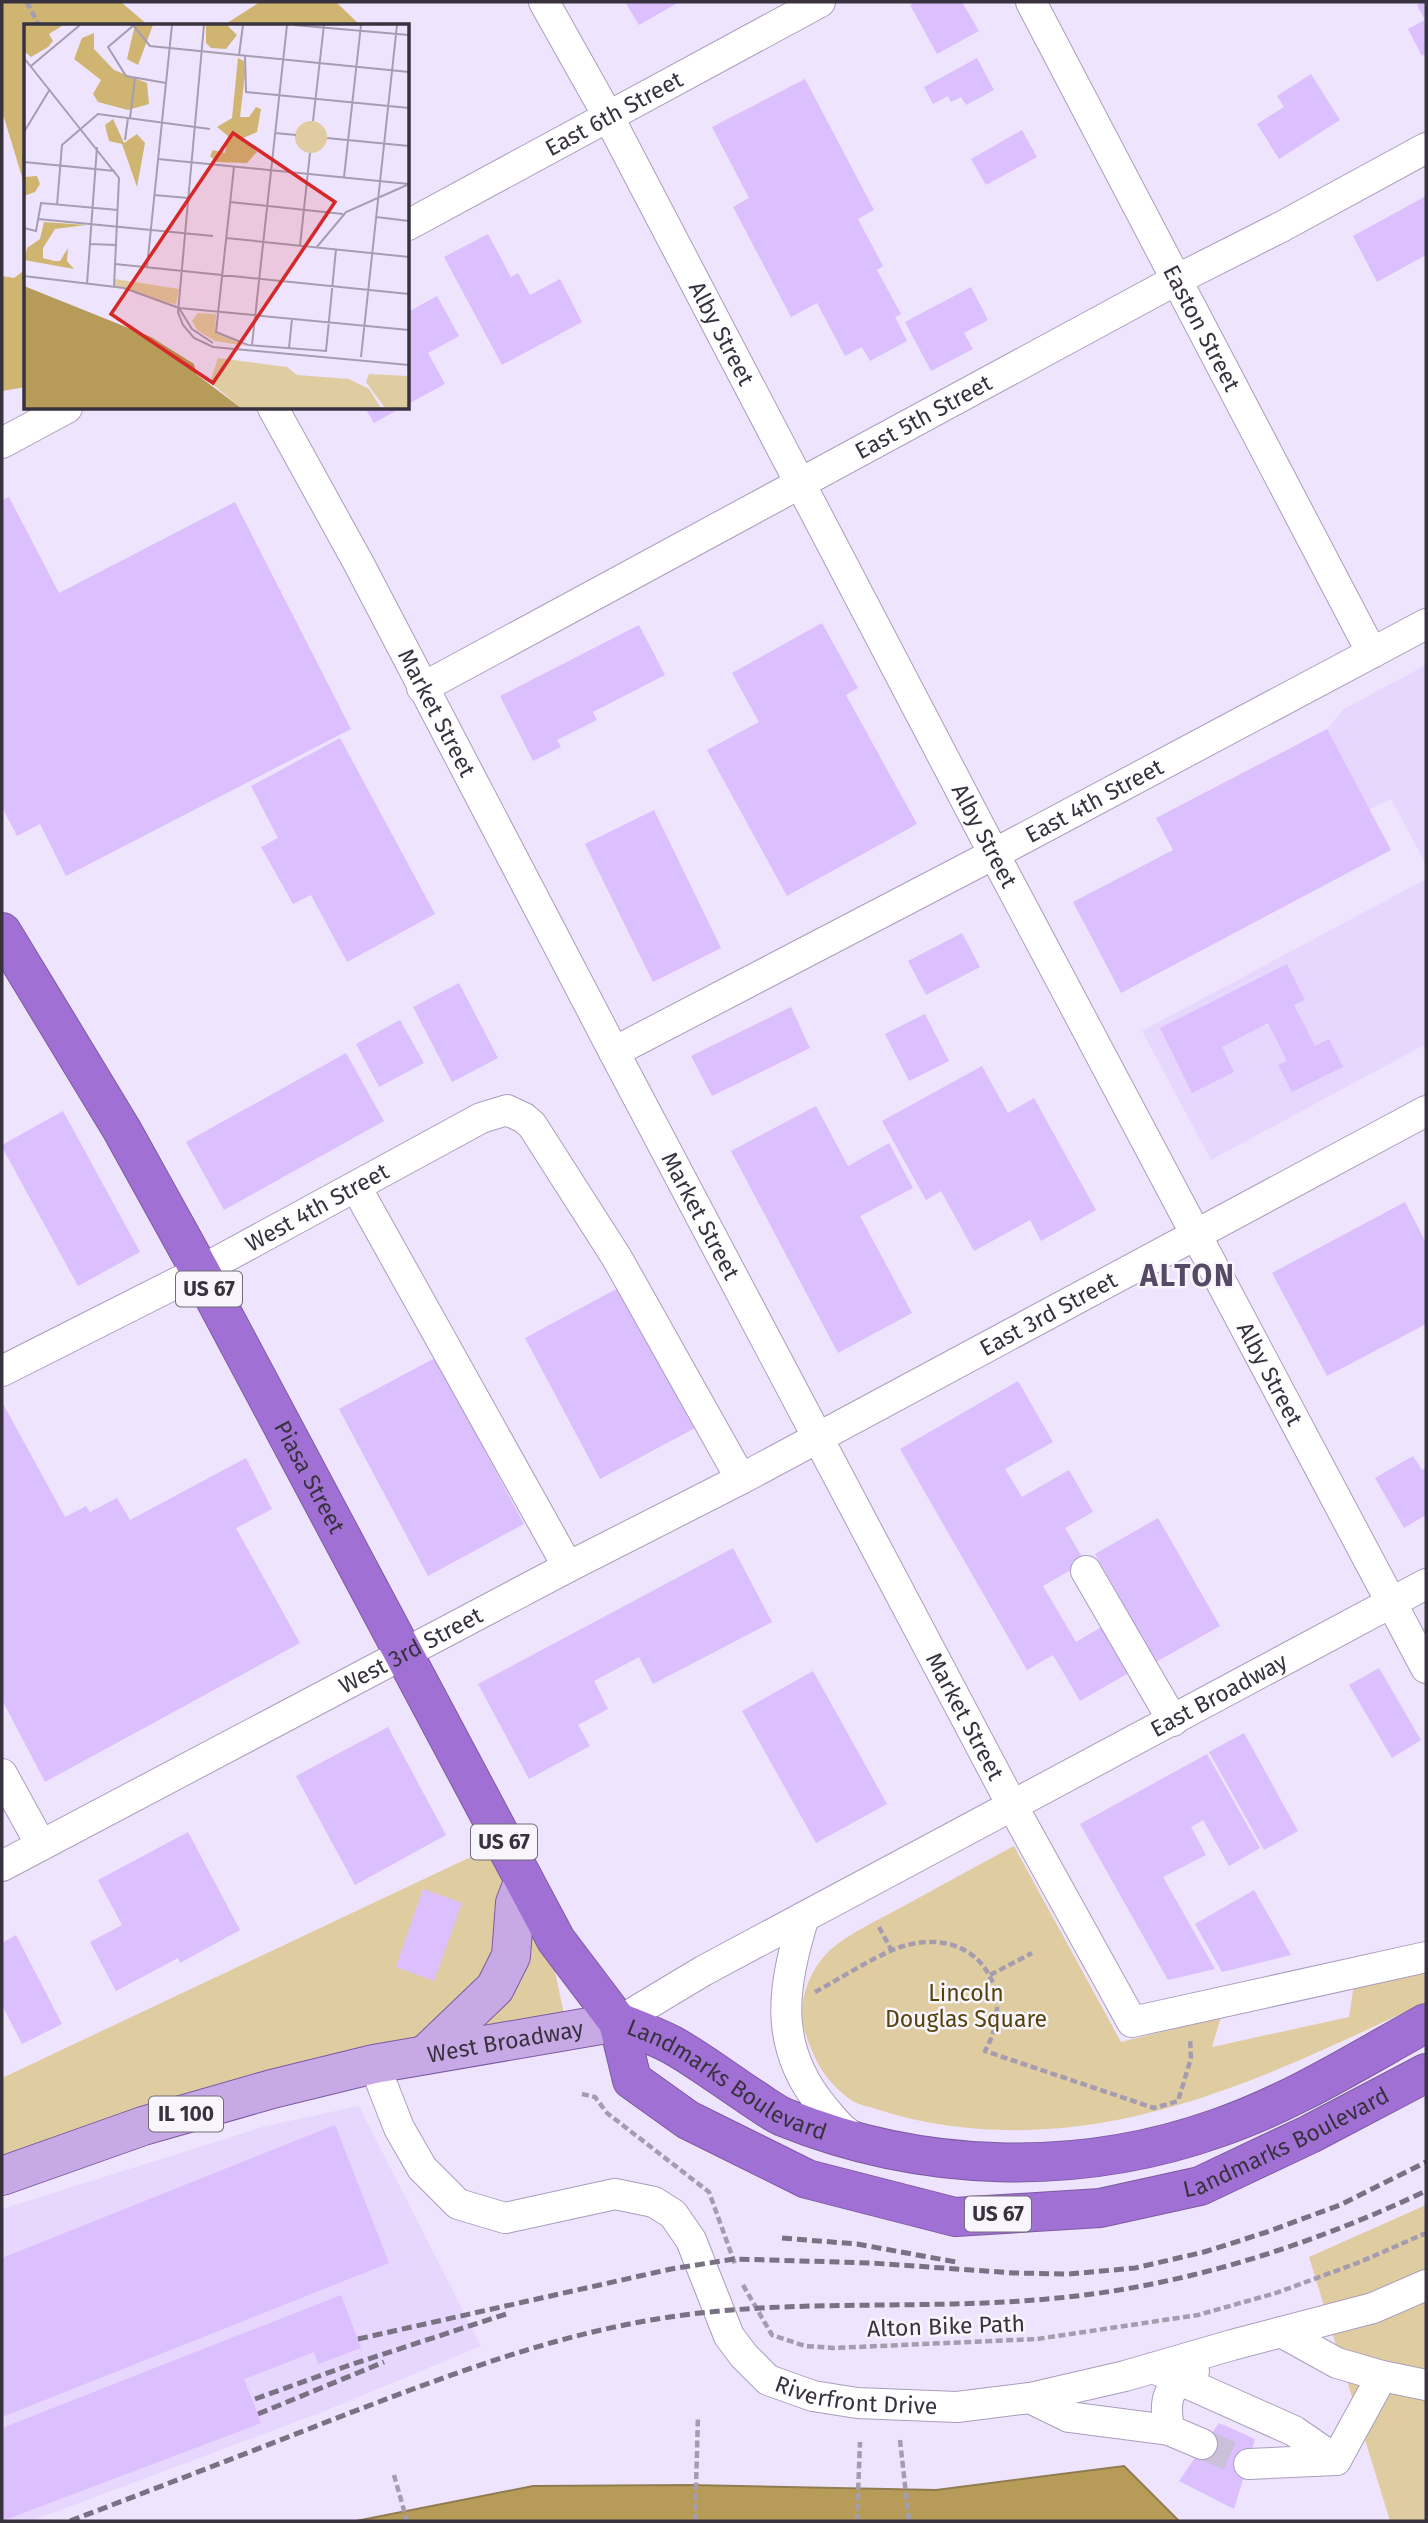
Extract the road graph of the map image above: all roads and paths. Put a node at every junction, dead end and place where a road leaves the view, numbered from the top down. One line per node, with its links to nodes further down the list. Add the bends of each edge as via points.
1 (27, 2): 5 (path)
2 (544, 2): 6 (street, Alby Street)
3 (820, 2): 6 (street, East 6th Street)
4 (1031, 2): 9 (street, Easton Street)
5 (38, 24)
6 (608, 117): 8 (street, East 6th Street); 13 (street, Alby Street)
7 (1426, 148): 9 (street, East 5th Street)
8 (410, 224)
9 (1176, 280): 13 (street, East 5th Street); 15 (street, Easton Street)
10 (63, 410): 12 (street)
11 (274, 410): 16 (street, Market Street)
12 (2, 443)
13 (800, 483): 16 (street, East 5th Street); 17 (street, Alby Street)
14 (1426, 624): 15 (street, East 4th Street)
15 (1372, 653): 17 (street, East 4th Street)
16 (422, 688): 19 (street, Market Street)
17 (994, 854): 19 (street, East 4th Street); 22 (street, Alby Street)
18 (2, 932): 23 (highway, Piasa Street / US 67)
19 (614, 1052): 25 (street, Market Street)
20 (1426, 1111): 22 (street, East 3rd Street)
21 (356, 1187): 23 (street, West 4th Street); 26 (street, West 4th Street, via 481,1118 507,1110 524,1118 618,1258); 27 (street)
22 (1196, 1233): 25 (street, East 3rd Street); 30 (street, Alby Street)
23 (200, 1270): 24 (street, West 4th Street); 31 (highway, Piasa Street / US 67)
24 (2, 1371)
25 (819, 1437): 26 (street, West 3rd Street); 35 (street, Market Street)
26 (741, 1479): 27 (street, West 3rd Street)
27 (568, 1567): 31 (street, West 3rd Street)
28 (1086, 1571): 33 (street)
29 (1426, 1584): 30 (street, East Broadway)
30 (1392, 1602): 32 (street, Alby Street); 33 (street, East Broadway)
31 (402, 1654): 36 (street, West 3rd Street); 38 (highway, Piasa Street / US 67)
32 (1426, 1668)
33 (1173, 1721): 35 (street, East Broadway)
34 (2, 1774): 36 (street)
35 (1013, 1807): 39 (street, West Broadway); 46 (street, Market Street, via 1132,2022)
36 (41, 1845): 37 (street, West 3rd Street)
37 (2, 1866)
38 (524, 1880): 47 (highway, Piasa Street / US 67, via 556,1940); 49 (main road, via 515,1903 511,1956 495,1988)
39 (804, 1917): 47 (street, West Broadway); 53 (street, via 787,1991 786,2025 792,2056 813,2094 843,2132)
40 (879, 1927): 41 (path)
41 (892, 1951): 44 (path, via 908,1944 946,1943 977,1959); 45 (path)
42 (1032, 1953): 44 (path)
43 (1426, 1957): 46 (street)
44 (990, 1975): 46 (path, via 996,1989 997,2023 985,2051 1154,2108 1178,2101 1191,2058)
45 (811, 1994)
46 (1183, 2011)
47 (618, 2022): 49 (main road, West Broadway / IL 100); 51 (highway, Landmarks Boulevard / US 67, via 632,2080 688,2120 807,2179 955,2217 1100,2208 1200,2186); 53 (highway, Landmarks Boulevard / US 67, via 672,2045 779,2116)
48 (1426, 2023): 53 (highway, Landmarks Boulevard / US 67, via 1287,2099 1219,2128 1165,2144 1110,2156 999,2163)
49 (425, 2055): 50 (main road, West Broadway / IL 100)
50 (374, 2064): 54 (main road, West Broadway / IL 100, via 144,2126); 65 (street, Riverfront Drive, via 399,2128 422,2168 458,2204 505,2218 615,2194 654,2202 673,2214 691,2240 729,2336 768,2380 813,2396 857,2403 957,2407)
51 (1426, 2073)
52 (582, 2094): 56 (path, via 595,2097 607,2113 709,2192)
53 (869, 2145)
54 (2, 2176)
55 (1426, 2233): 57 (path, Alton Bike Path, via 1263,2297 1198,2315 1037,2339 805,2346 772,2334)
56 (738, 2271)
57 (742, 2283)
58 (1426, 2285): 59 (street, Riverfront Drive, via 1373,2308)
59 (1281, 2332): 60 (street, Riverfront Drive); 62 (street, via 1337,2362)
60 (1232, 2345): 61 (street, Riverfront Drive); 63 (street)
61 (1153, 2368): 63 (street); 65 (street, Riverfront Drive)
62 (1382, 2376): 64 (street); 71 (street)
63 (1180, 2380): 67 (street, via 1165,2404); 71 (street, via 1294,2431)
64 (1426, 2385)
65 (1030, 2398): 67 (street, via 1069,2417)
66 (698, 2416): 75 (path)
67 (1169, 2430): 70 (street)
68 (900, 2440): 77 (path)
69 (860, 2442): 76 (path)
70 (1202, 2444)
71 (1336, 2460): 72 (street)
72 (1249, 2464)
73 (394, 2475): 74 (path)
74 (407, 2521)
75 (695, 2521)
76 (857, 2521)
77 (908, 2521)

